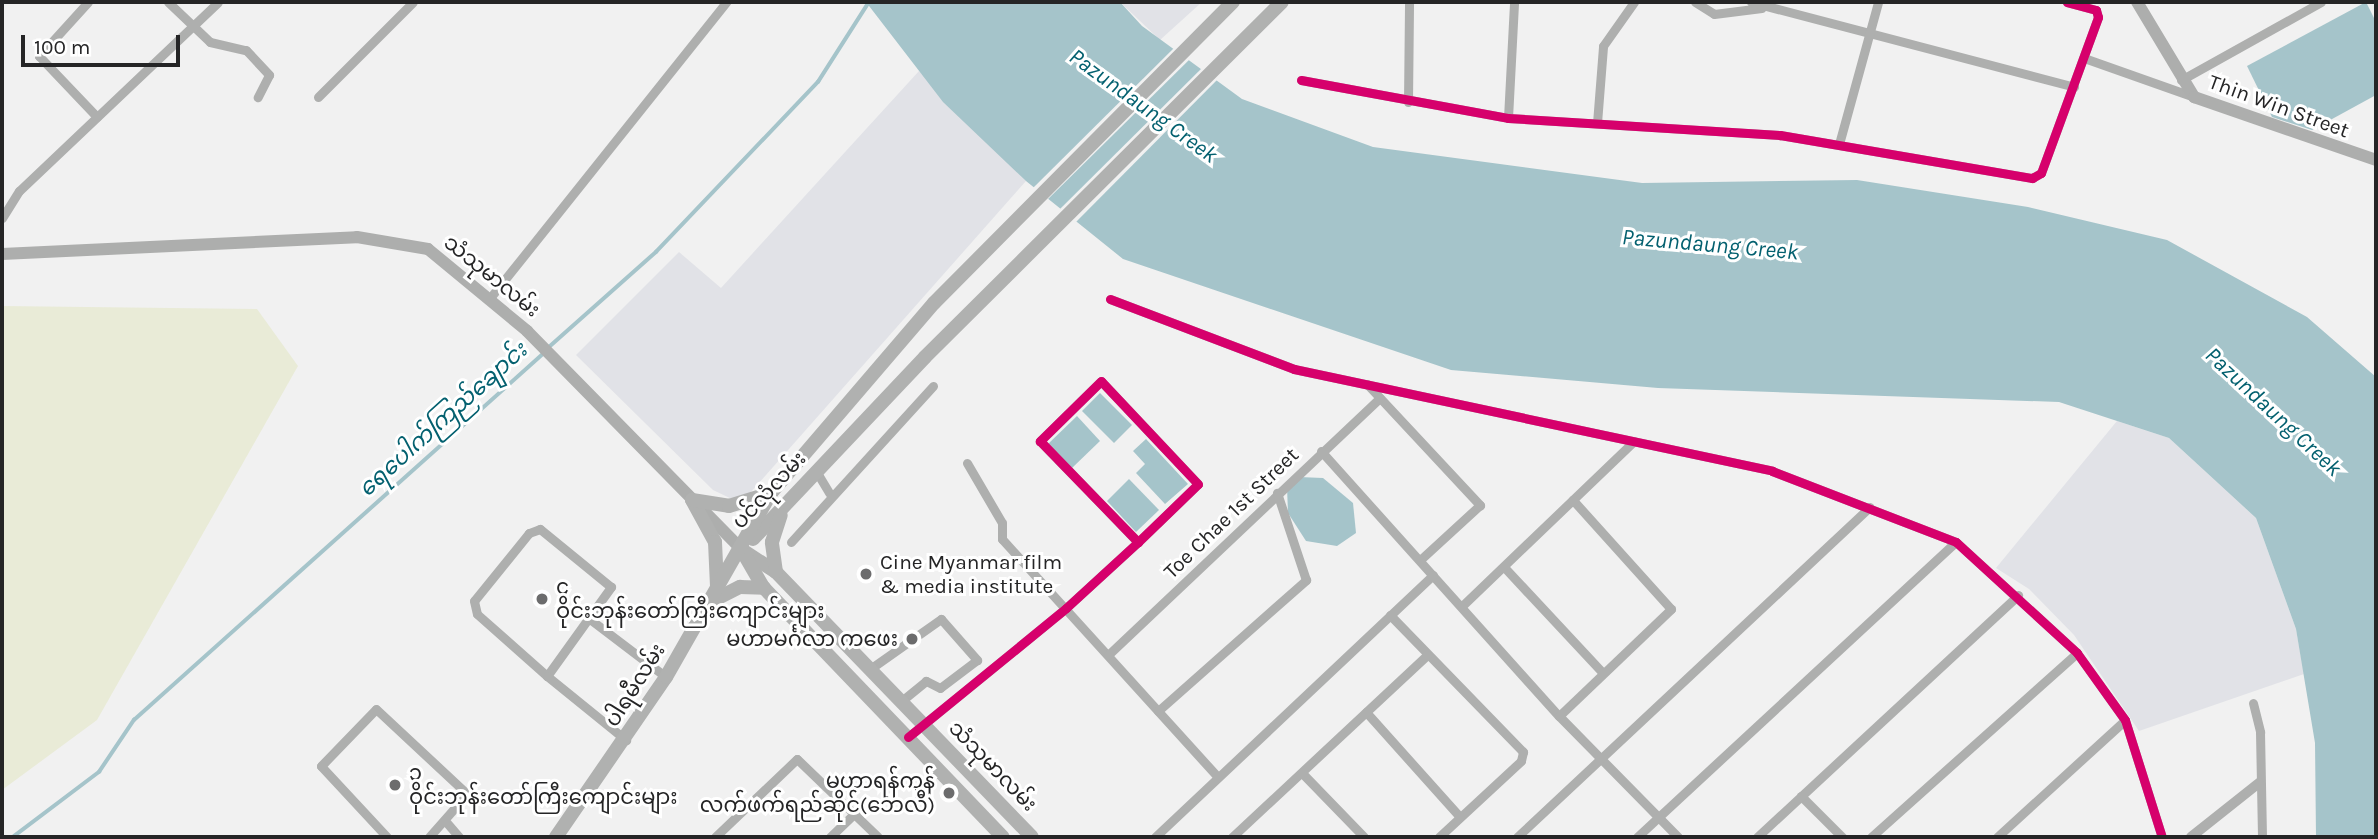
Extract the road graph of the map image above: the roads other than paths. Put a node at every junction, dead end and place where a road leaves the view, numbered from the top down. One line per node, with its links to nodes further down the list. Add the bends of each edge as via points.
1 (88, 2): 28 (street, via 39,57)
2 (168, 2): 18 (street)
3 (218, 2): 18 (street)
4 (413, 2): 25 (street)
5 (726, 2): 35 (street)
6 (1233, 2): 44 (main road, ပင်လုံလမ်း, via 1000,235)
7 (1282, 2): 43 (main road, ပင်လုံလမ်း)
8 (1409, 2): 27 (street)
9 (1514, 2): 29 (street)
10 (1634, 2): 30 (street, via 1603,46)
11 (1695, 2): 17 (street, via 1714,14)
12 (1751, 2): 17 (street)
13 (1878, 2): 19 (street)
14 (2067, 2): 20 (street, via 2099,13)
15 (2137, 2): 22 (main road, Thin Win Street)
16 (2321, 2): 22 (street)
17 (1764, 7): 19 (street)
18 (194, 25): 24 (street, via 215,45 246,50 269,75); 28 (street)
19 (1868, 37): 23 (street); 31 (street)
20 (2084, 58): 23 (street); 26 (street)
21 (1301, 80): 27 (street)
22 (2181, 80): 26 (main road, Thin Win Street)
23 (2074, 87): 31 (street, via 2038,178)
24 (258, 97)
25 (318, 97)
26 (2194, 97): 32 (main road, Thin Win Street)
27 (1408, 102): 29 (street)
28 (97, 117): 33 (street, via 19,191)
29 (1508, 118): 30 (street)
30 (1597, 123): 31 (street, via 1727,129)
31 (1839, 144)
32 (2376, 160)
33 (2, 218)
34 (2, 254): 35 (main road, သံသုမာလမ်း, via 357,237 428,249)
35 (490, 298): 47 (main road, သံသုမာလမ်း, via 566,369)
36 (1110, 299): 37 (street, via 1258,358)
37 (1366, 383): 39 (street); 40 (street)
38 (933, 386): 45 (street)
39 (1380, 398): 41 (street, Toe Chae 1st Street); 55 (street, via 1480,505)
40 (1634, 442): 48 (street); 50 (street, via 1772,471)
41 (1321, 451): 46 (street, Toe Chae 1st Street); 55 (street)
42 (967, 463): 63 (street, via 1002,523 1002,539)
43 (816, 471): 45 (street); 49 (main road, ပင်လုံလမ်း)
44 (771, 493): 47 (main road, via 729,506); 54 (main road, ပင်လုံလမ်း)
45 (829, 493): 51 (street)
46 (1277, 493): 67 (street, Toe Chae 1st Street); 75 (street, via 1307,580)
47 (692, 500): 54 (main road, သံသုမာလမ်း); 61 (main road, via 720,561)
48 (1573, 500): 56 (street); 70 (street, via 1671,609)
49 (787, 504): 54 (main road, ပင်လုံလမ်း); 57 (main road, via 772,542)
50 (1870, 508): 53 (street); 82 (street)
51 (791, 542)
52 (1138, 542): 52 (street, via 1040,441 1101,381 1198,484); 63 (street)
53 (1956, 542): 60 (street); 91 (street)
54 (742, 550): 57 (main road, သံသုမာလမ်း); 59 (main road, သံသုမာလမ်း); 61 (main road, ပါရမီလမ်း)
55 (1420, 560): 58 (street)
56 (1504, 567): 62 (street); 70 (street)
57 (776, 572): 69 (main road, သံသုမာလမ်း)
58 (1433, 575): 62 (street); 64 (street)
59 (764, 588): 61 (main road, via 728,590); 80 (main road, သံသုမာလမ်း)
60 (2018, 595): 66 (street); 87 (street)
61 (712, 602): 72 (main road, ပါရမီလမ်း)
62 (1462, 606): 77 (street)
63 (1066, 608): 67 (street); 79 (street)
64 (1390, 615): 68 (street); 84 (street)
65 (591, 620): 71 (street); 71 (street, via 611,593 609,582 547,531 529,533 474,608); 72 (street)
66 (2077, 653): 78 (street); 112 (street)
67 (1108, 655): 75 (street)
68 (1427, 655): 76 (street); 90 (street, via 1523,752 1521,761)
69 (870, 669): 73 (main road, သံသုမာလမ်း); 73 (street, via 941,620 977,660 940,688 926,681)
70 (1603, 673): 77 (street)
71 (547, 676): 81 (street)
72 (666, 677): 81 (main road, ပါရမီလမ်း)
73 (901, 701): 79 (main road, သံသုမာလမ်း)
74 (2253, 703): 85 (street, via 2260,732)
75 (1158, 711): 84 (street)
76 (1366, 712): 83 (street); 90 (street)
77 (1559, 716): 82 (street)
78 (2125, 720): 113 (street); 114 (street)
79 (923, 723): 80 (street); 86 (main road, သံသုမာလမ်း)
80 (908, 737): 88 (main road, သံသုမာလမ်း)
81 (626, 740): 98 (main road, ပါရမီလမ်း)
82 (1602, 758): 91 (street); 107 (street)
83 (1302, 774): 93 (street); 104 (street)
84 (1218, 777): 103 (street)
85 (2259, 783): 115 (street); 116 (street)
86 (990, 793): 88 (main road); 102 (main road, သံသုမာလမ်း)
87 (1801, 796): 110 (street); 111 (street)
88 (975, 809): 94 (main road, သံသုမာလမ်း)
89 (855, 813): 99 (street, via 797,759); 100 (street); 101 (street)
90 (1459, 816): 106 (street)
91 (1659, 817): 108 (street); 109 (street)
92 (447, 823): 95 (street, via 466,800 464,787 383,710 369,710 321,760 321,771); 96 (street); 97 (street)
93 (1361, 834): 105 (street)
94 (997, 835)
95 (387, 837)
96 (429, 837)
97 (459, 837)
98 (556, 837)
99 (715, 837)
100 (830, 837)
101 (878, 837)
102 (1032, 837)
103 (1155, 837)
104 (1232, 837)
105 (1350, 837)
106 (1439, 837)
107 (1517, 837)
108 (1637, 837)
109 (1678, 837)
110 (1757, 837)
111 (1842, 837)
112 (1871, 837)
113 (1997, 837)
114 (2162, 837)
115 (2191, 837)
116 (2262, 837)

